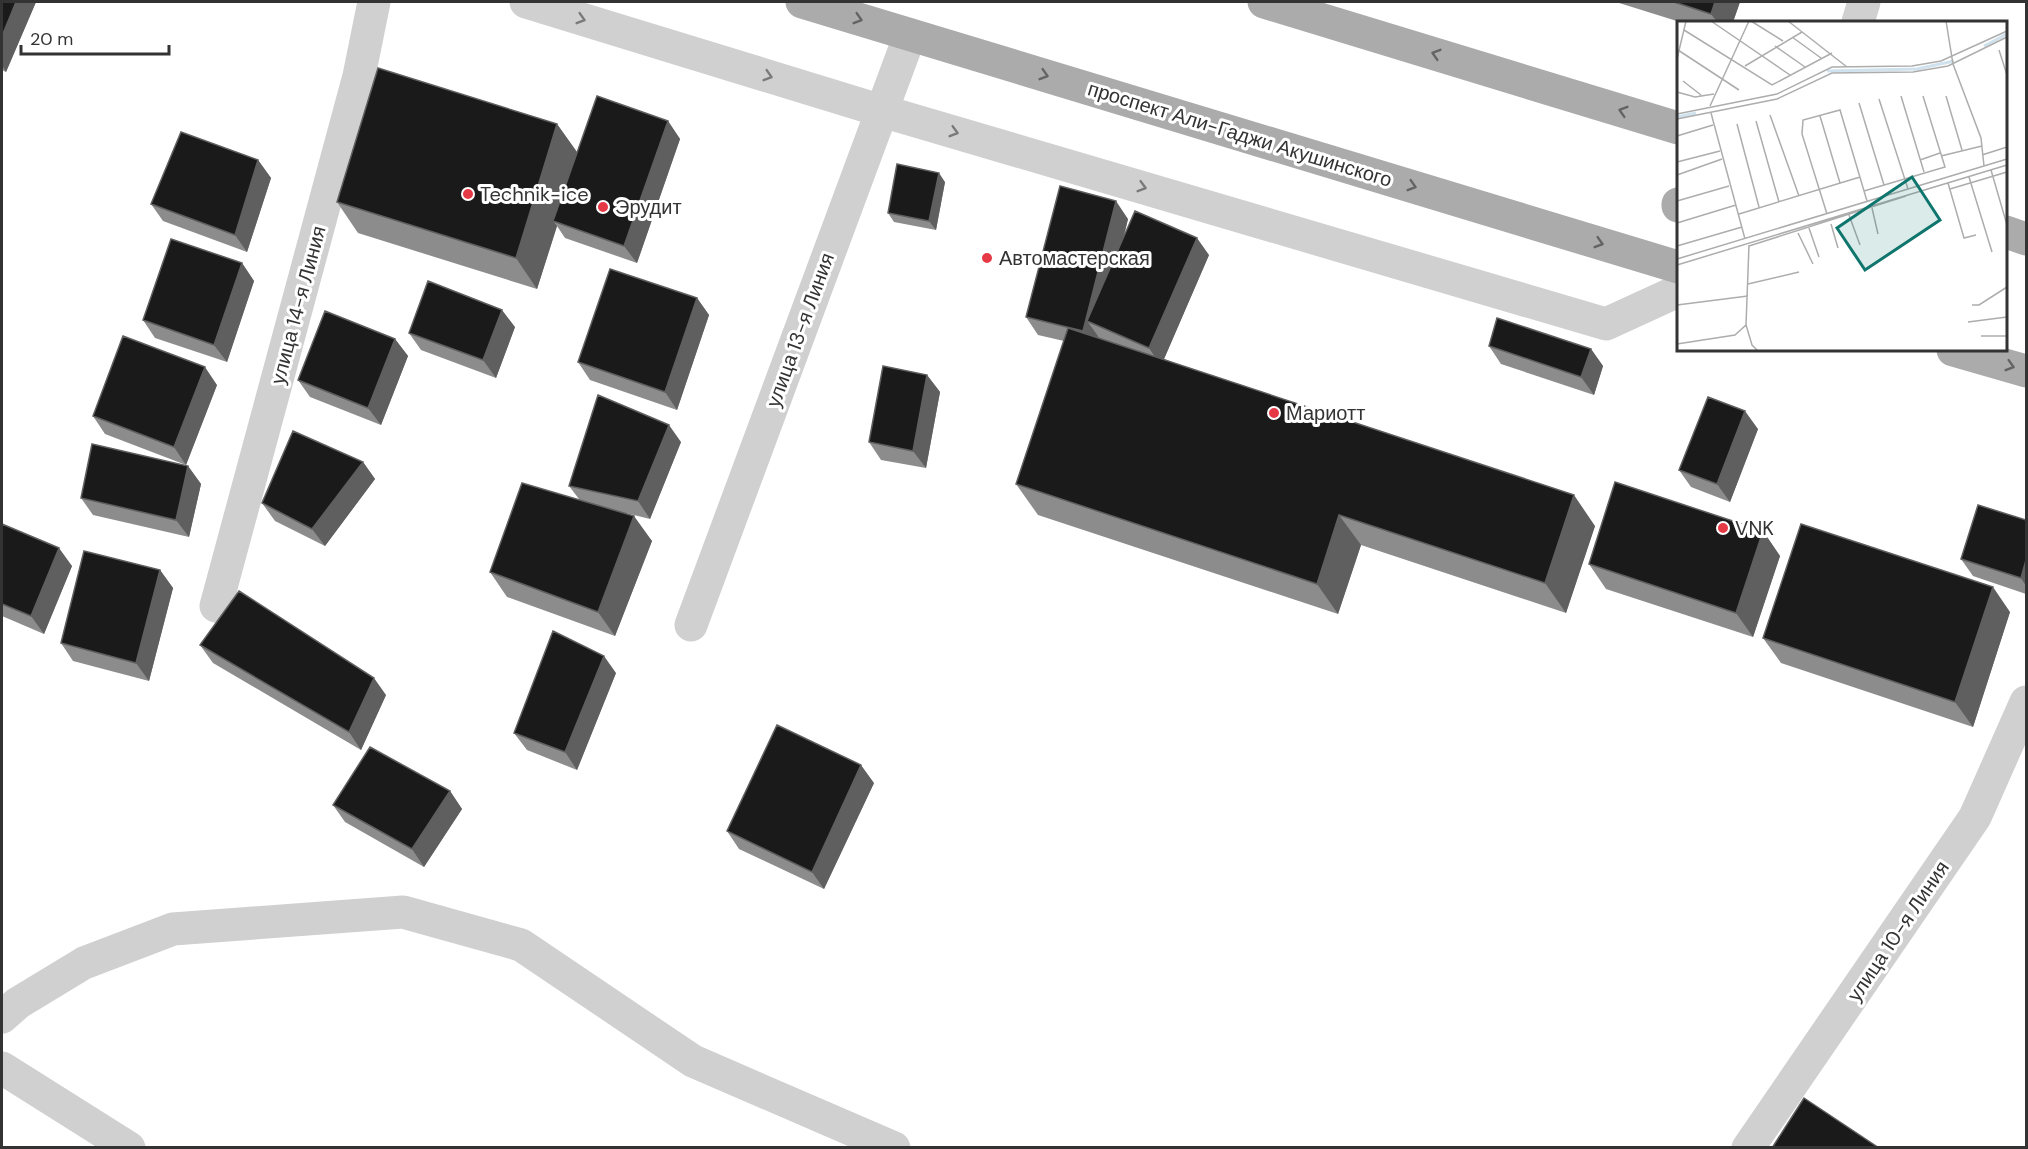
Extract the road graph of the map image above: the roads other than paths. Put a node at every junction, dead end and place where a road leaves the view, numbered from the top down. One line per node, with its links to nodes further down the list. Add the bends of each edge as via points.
1 (374, 2): 16 (street, улица 14-я Линия, via 359,76)
2 (525, 2): 8 (street, one-way to 8)
3 (802, 2): 7 (main road, проспект Али-Гаджи Акушинского, one-way to 7)
4 (1264, 2): 9 (main road, one-way to 4)
5 (1864, 2): 6 (street)
6 (1858, 21)
7 (910, 34): 8 (street, улица 13-я Линия); 12 (main road, проспект Али-Гаджи Акушинского, one-way to 12)
8 (882, 111): 13 (street, one-way to 13, via 1606,324); 17 (street, улица 13-я Линия)
9 (1677, 128)
10 (2007, 232): 11 (main road)
11 (2026, 238)
12 (1677, 267)
13 (1677, 291)
14 (1956, 351): 15 (main road, one-way to 15)
15 (2026, 371)
16 (216, 606)
17 (691, 625)
18 (2026, 702): 23 (street, улица 10-я Линия, via 1975,817)
19 (2, 1017): 22 (street, via 84,963 173,928 403,912 521,945 693,1061)
20 (2, 1068): 21 (street)
21 (129, 1148)
22 (894, 1148)
23 (1748, 1148)

